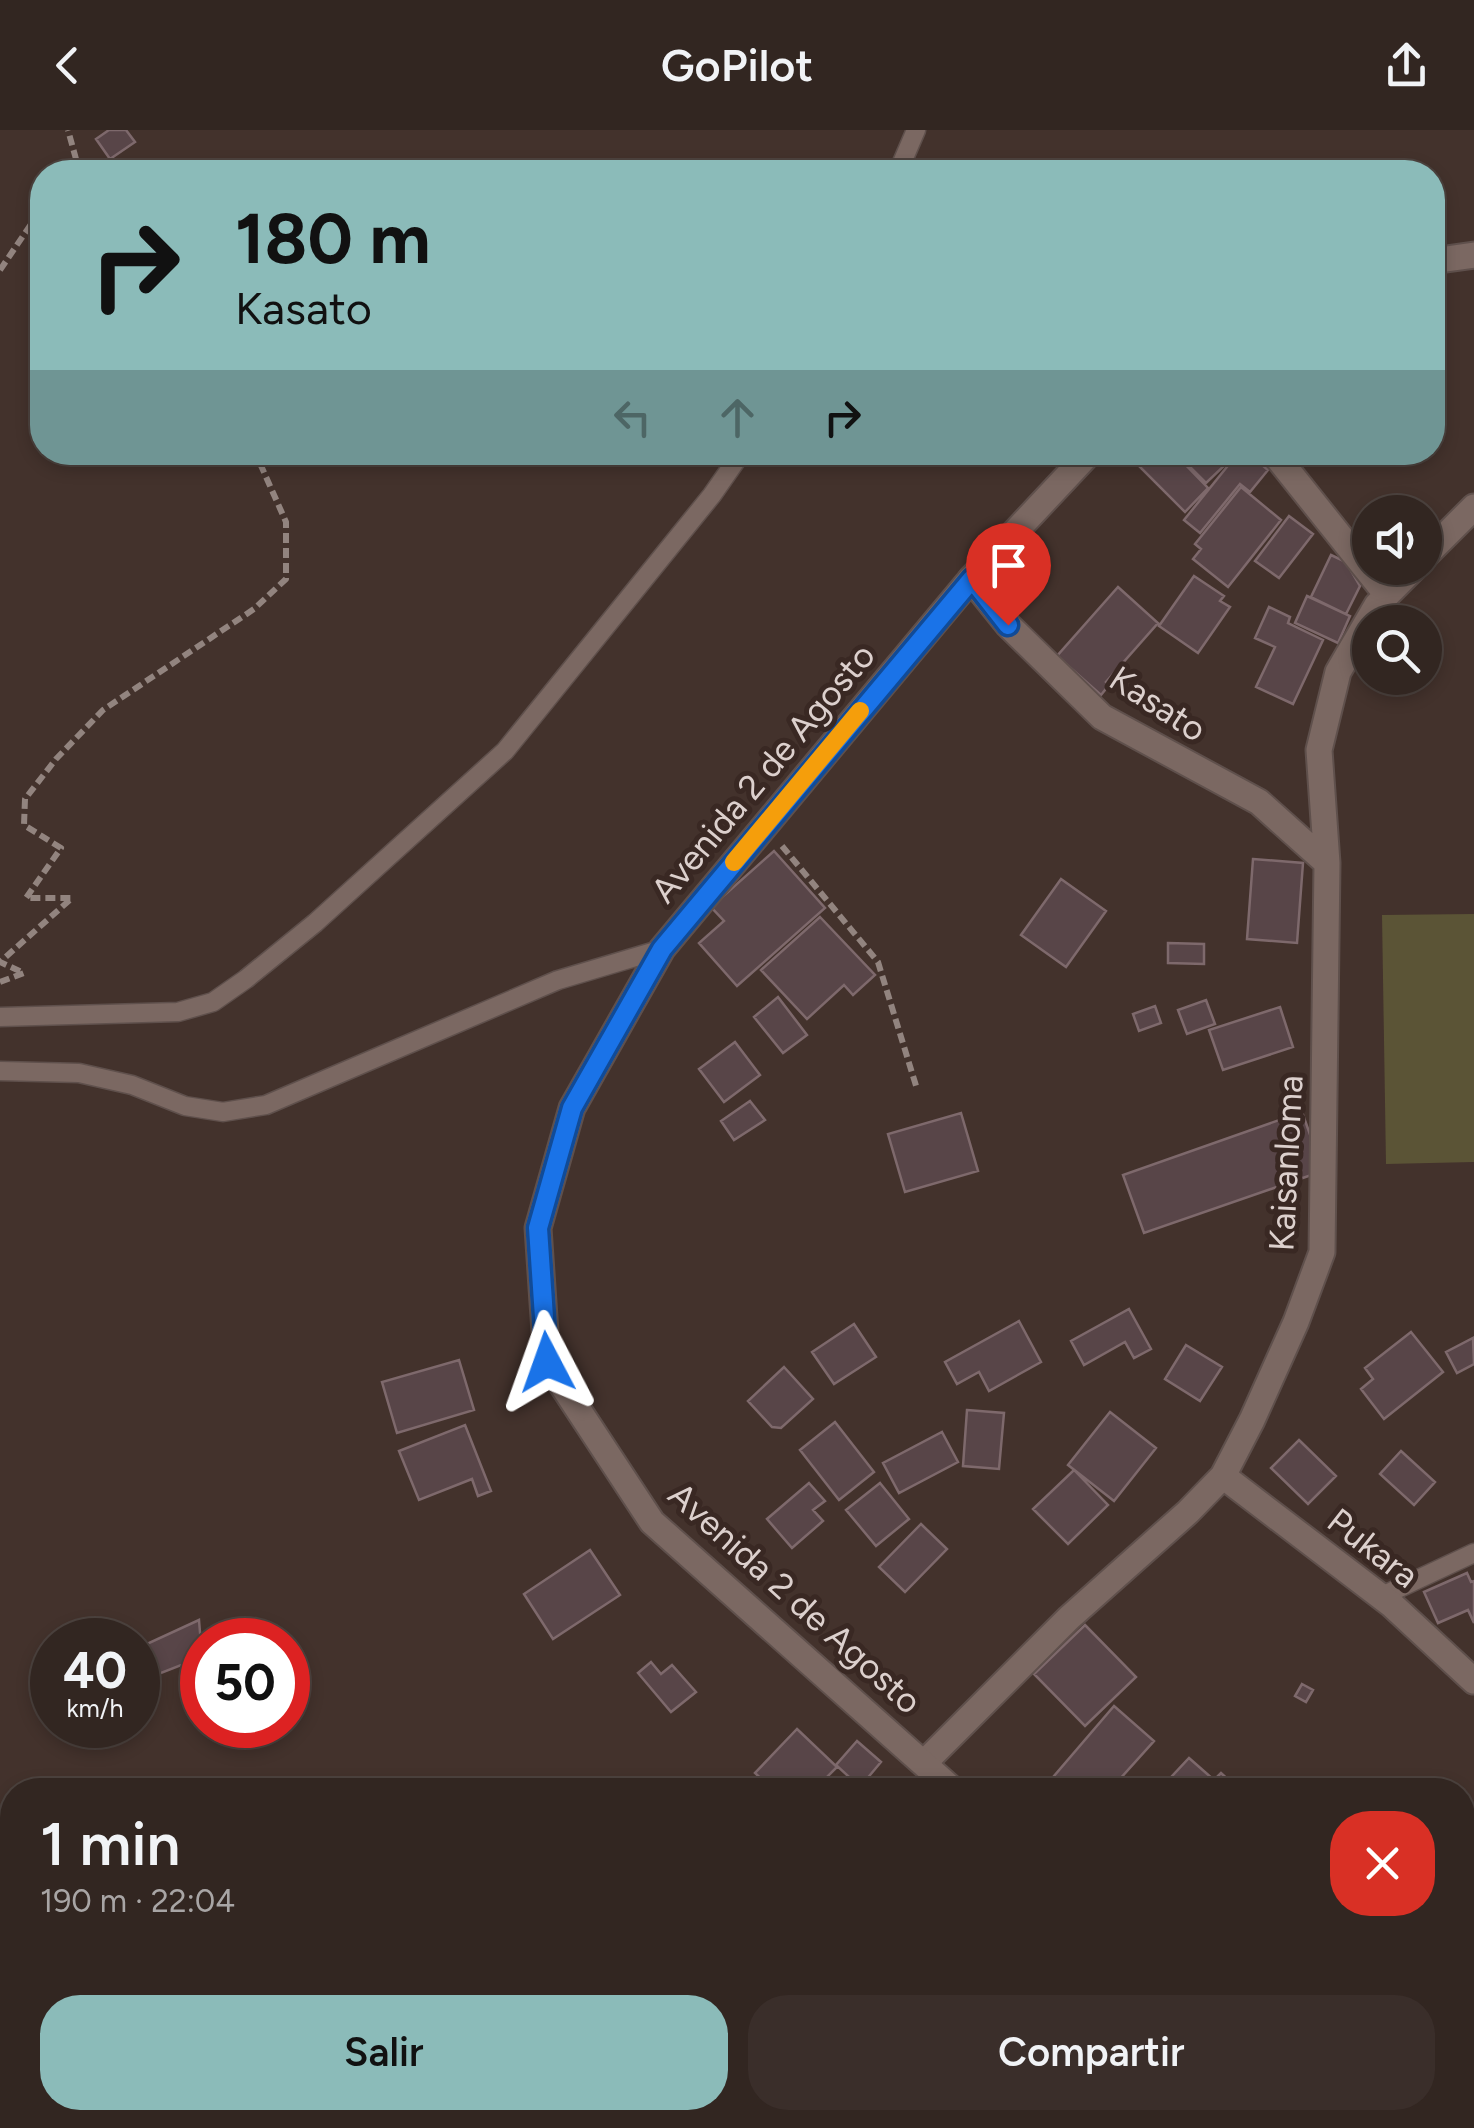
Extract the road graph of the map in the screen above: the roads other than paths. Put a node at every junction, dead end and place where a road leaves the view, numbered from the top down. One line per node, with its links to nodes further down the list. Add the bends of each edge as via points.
1 (916, 130): 2 (lane)
2 (903, 160)
3 (1474, 256): 4 (street)
4 (1445, 259)
5 (733, 465): 15 (lane, via 505,750 246,979 213,1002 178,1012)
6 (1078, 465): 10 (street, Avenida 2 de Agosto)
7 (1283, 465): 12 (street)
8 (1474, 507): 9 (street)
9 (1442, 539)
10 (972, 579): 13 (street, Kasato, via 1008,625 1102,717 1259,802); 14 (street, Avenida 2 de Agosto)
11 (1397, 585): 12 (street, Kaisanloma)
12 (1387, 595): 13 (street, Kaisanloma, via 1338,672 1319,750)
13 (1328, 862): 17 (street, Kaisanloma, via 1322,1252 1282,1355)
14 (662, 949): 16 (lane, via 558,980 266,1105 223,1112 79,1073); 21 (street, Avenida 2 de Agosto, via 572,1108 538,1228 547,1362 652,1522)
15 (0, 1016)
16 (0, 1071)
17 (1222, 1476): 19 (street, Pukara); 21 (street, Kaisanloma)
18 (1474, 1553): 19 (lane)
19 (1380, 1596): 20 (street, Pukara)
20 (1474, 1681)
21 (924, 1763): 22 (street, Avenida 2 de Agosto)
22 (940, 1778)

